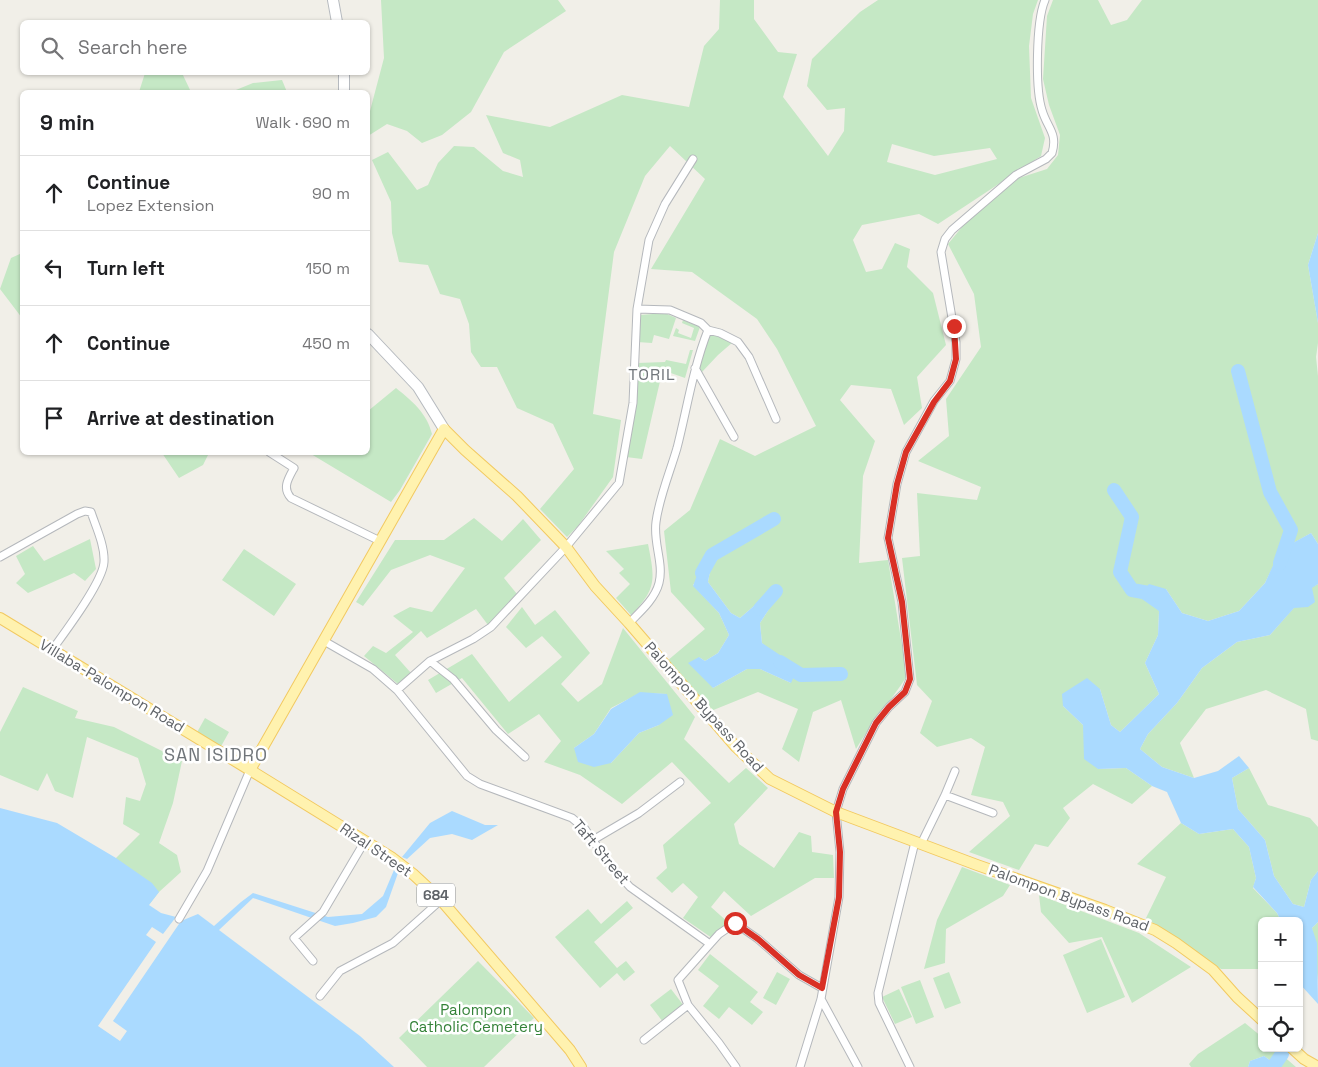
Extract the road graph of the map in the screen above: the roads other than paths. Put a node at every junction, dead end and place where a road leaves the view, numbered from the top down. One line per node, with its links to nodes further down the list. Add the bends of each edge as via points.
1 (333, 0): 3 (main road)
2 (1045, 0): 29 (street, via 1037,85 1054,146 1046,159 1016,175 945,239 941,252 956,359 950,381 934,402 906,452 888,538 902,602 910,679 905,692 876,723 843,789)
3 (337, 20)
4 (344, 75): 5 (main road)
5 (344, 90)
6 (693, 159): 7 (street, via 665,204 649,240)
7 (637, 309): 8 (street, via 670,310 701,323); 16 (street, via 633,404 619,483)
8 (708, 330): 10 (street); 11 (street, via 738,342 749,357)
9 (370, 336): 12 (main road, via 418,387)
10 (695, 368): 13 (street); 19 (street, via 656,521 658,584 648,603)
11 (776, 419)
12 (444, 429): 15 (main road); 16 (main road, Palompon Bypass Road, via 517,496)
13 (734, 437)
14 (274, 455): 15 (street, via 294,468 286,485 286,493 291,498)
15 (380, 541): 20 (main road)
16 (566, 547): 19 (main road, Palompon Bypass Road, via 595,586); 22 (street, via 491,627)
17 (0, 557): 21 (street, via 77,514 91,512 104,562 82,608)
18 (0, 618): 21 (main road, Villaba-Palompon Road / 684)
19 (629, 623): 29 (main road, Palompon Bypass Road, via 736,747 770,779)
20 (324, 641): 23 (street, Taft Street, via 373,669); 25 (main road)
21 (52, 650): 25 (main road, Villaba-Palompon Road / 684)
22 (430, 661): 23 (street); 24 (street, via 453,680 496,730)
23 (397, 690): 31 (street, Taft Street, via 467,776 480,784 561,812 572,818)
24 (525, 757)
25 (250, 770): 32 (main road, Rizal Street / 684); 35 (street, via 207,871)
26 (955, 771): 28 (street)
27 (680, 782): 31 (street, via 639,814)
28 (945, 796): 30 (street); 33 (street)
29 (836, 812): 33 (main road, Palompon Bypass Road); 38 (street, via 840,852 839,897)
30 (993, 813)
31 (593, 840): 36 (street, Taft Street, via 630,887)
32 (365, 841): 34 (main road, Rizal Street / 684, via 413,874); 37 (street, via 323,912 294,938)
33 (918, 843): 42 (main road, Palompon Bypass Road, via 1156,930 1213,970); 49 (street, via 878,992 879,1003)
34 (441, 900): 39 (street, via 392,943 340,971); 45 (main road, Rizal Street / 684)
35 (179, 919)
36 (710, 944): 38 (street, via 718,934 735,923 799,975); 41 (street, via 678,980)
37 (313, 961)
38 (822, 988): 40 (street)
39 (320, 996)
40 (821, 999): 47 (street); 48 (street)
41 (688, 1006): 43 (street); 46 (street)
42 (1258, 1016)
43 (644, 1040)
44 (1296, 1052): 50 (main road)
45 (581, 1067)
46 (736, 1067)
47 (800, 1067)
48 (858, 1067)
49 (910, 1067)
50 (1318, 1067)

